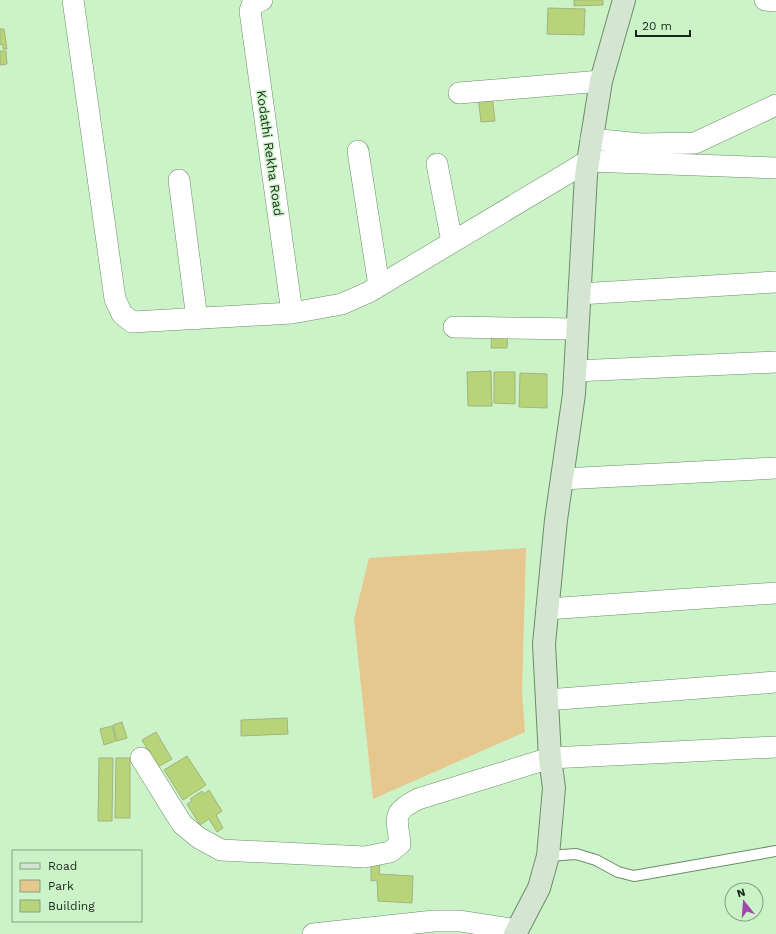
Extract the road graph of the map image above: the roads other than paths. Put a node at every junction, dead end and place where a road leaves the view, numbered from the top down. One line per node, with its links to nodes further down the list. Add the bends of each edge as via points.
1 (74, 0): 20 (street, via 115,299 122,314 132,322)
2 (262, 0): 19 (street, Kodathi Rekha Road, via 252,5 250,11)
3 (624, 0): 6 (street)
4 (765, 0): 5 (street)
5 (776, 1)
6 (601, 81): 7 (street); 9 (street)
7 (459, 94)
8 (776, 105): 9 (street, via 694,143 641,144)
9 (592, 139): 11 (street)
10 (358, 151): 17 (street)
11 (588, 161): 13 (street); 15 (street); 18 (street)
12 (437, 164): 15 (street)
13 (776, 168)
14 (179, 180): 20 (street)
15 (452, 242): 17 (street)
16 (776, 282): 18 (street)
17 (379, 286): 19 (street, via 342,304)
18 (579, 294): 22 (street)
19 (292, 313): 20 (street)
20 (197, 319)
21 (454, 327): 22 (street)
22 (577, 329): 24 (street)
23 (776, 362): 24 (street)
24 (575, 371): 26 (street)
25 (776, 468): 26 (street)
26 (562, 479): 28 (street)
27 (776, 593): 28 (street)
28 (547, 609): 30 (street, via 544,644)
29 (776, 682): 30 (street)
30 (547, 700): 33 (street)
31 (776, 747): 33 (street)
32 (141, 758): 33 (street, via 182,824 199,838 221,850 365,857 390,852 400,844 397,815 402,807 418,799)
33 (550, 758): 35 (street, via 554,788)
34 (776, 851): 35 (lane, via 634,876 576,854)
35 (548, 856): 36 (street, via 539,888)
36 (516, 932): 37 (street, via 460,921 434,921)
37 (313, 934)

